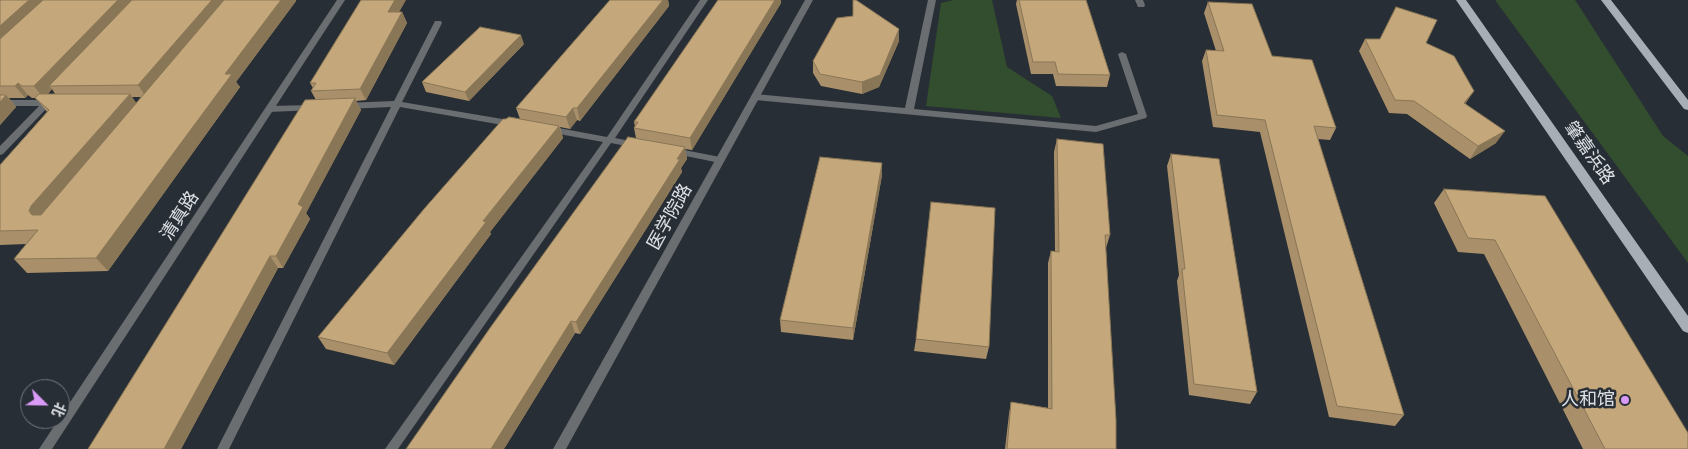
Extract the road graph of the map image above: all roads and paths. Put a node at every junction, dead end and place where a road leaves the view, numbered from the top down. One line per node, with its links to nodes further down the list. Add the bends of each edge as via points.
1 (341, 0): 17 (street, 清真路)
2 (704, 0): 21 (street)
3 (808, 0): 10 (street, 医学院路)
4 (932, 0): 18 (street)
5 (1461, 0): 26 (main road, 肇嘉浜路)
6 (1606, 0): 16 (main road)
7 (438, 23): 13 (street)
8 (1122, 54): 18 (street, via 1143,116 1096,129)
9 (60, 89): 12 (street)
10 (755, 97): 18 (street); 25 (street, 医学院路)
11 (0, 103): 12 (street)
12 (51, 103): 24 (street)
13 (397, 104): 14 (street); 19 (street); 28 (street)
14 (338, 106)
15 (318, 107): 17 (street)
16 (1688, 107)
17 (269, 110): 27 (street, 清真路)
18 (908, 112)
19 (522, 125)
20 (542, 128): 21 (street)
21 (609, 140): 22 (street); 29 (street)
22 (648, 146)
23 (668, 150): 25 (street)
24 (0, 152)
25 (720, 160): 30 (street, 医学院路)
26 (1688, 327)
27 (45, 449)
28 (223, 449)
29 (391, 449)
30 (559, 449)

